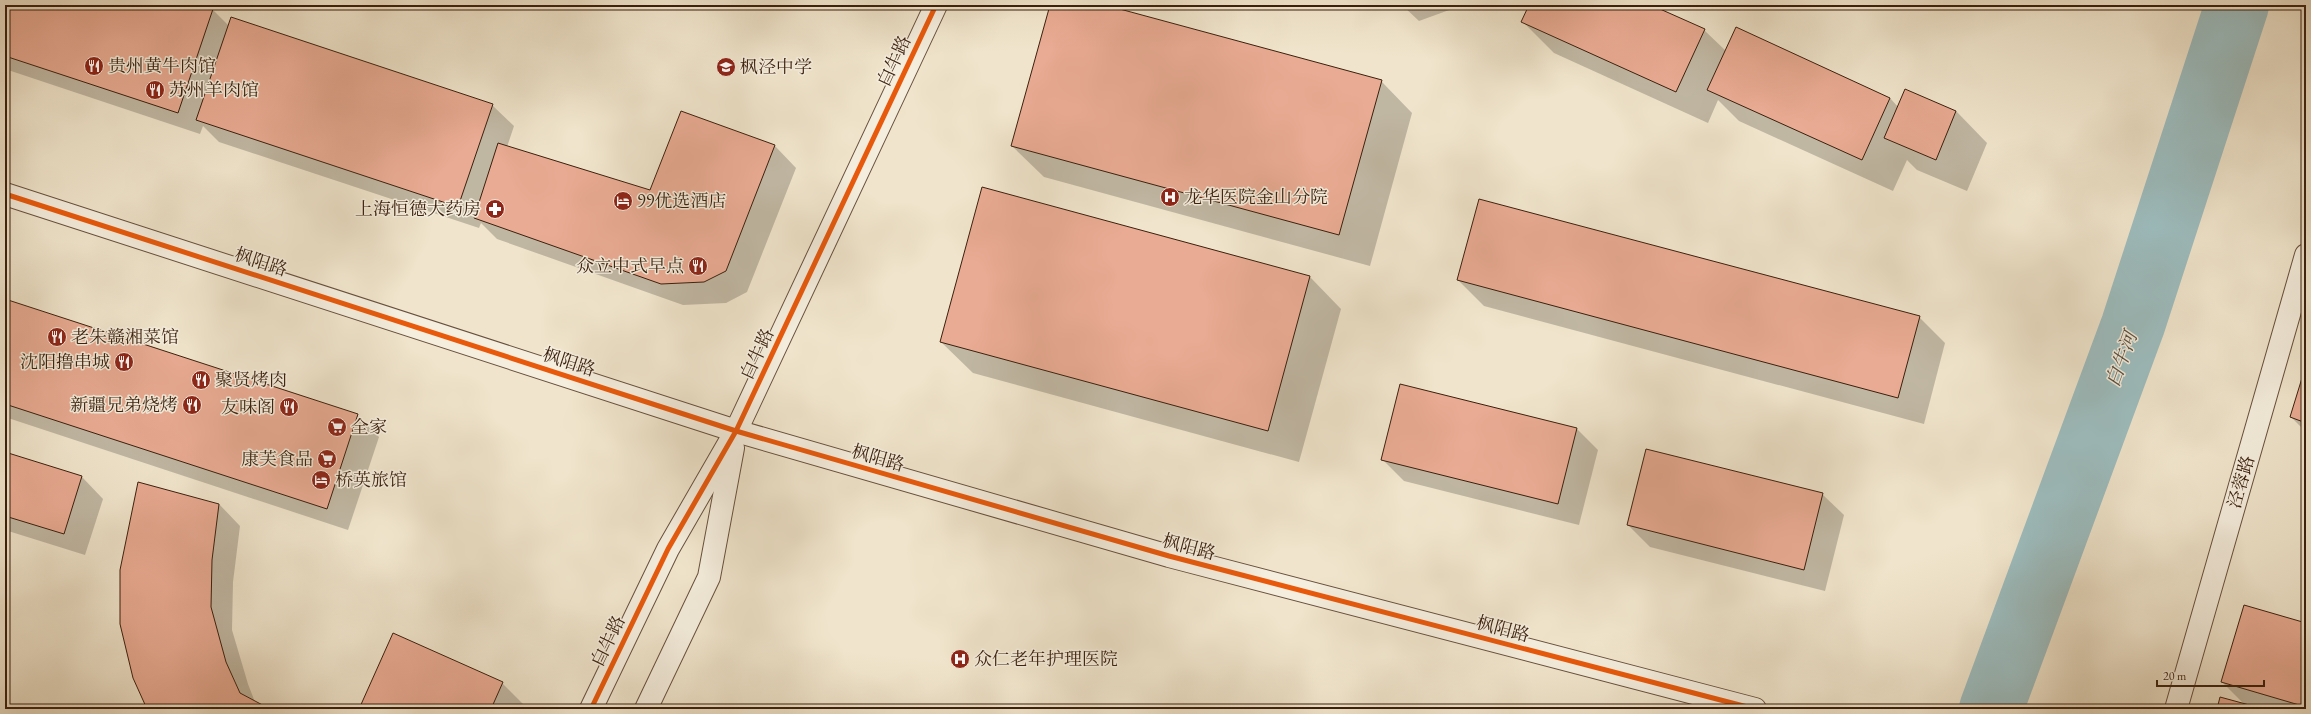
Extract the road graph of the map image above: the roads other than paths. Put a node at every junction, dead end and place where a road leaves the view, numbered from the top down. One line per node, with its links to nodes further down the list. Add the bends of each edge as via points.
1 (936, 5): 4 (street, 白牛路)
2 (5, 194): 4 (street, 枫阳路)
3 (2306, 255): 8 (street, 泾蓉路)
4 (736, 431): 5 (street, 白牛路, via 668,549); 6 (street, 白牛路, via 709,577); 7 (street, 枫阳路, via 1168,556)
5 (591, 709)
6 (646, 709)
7 (1755, 709)
8 (2176, 709)

